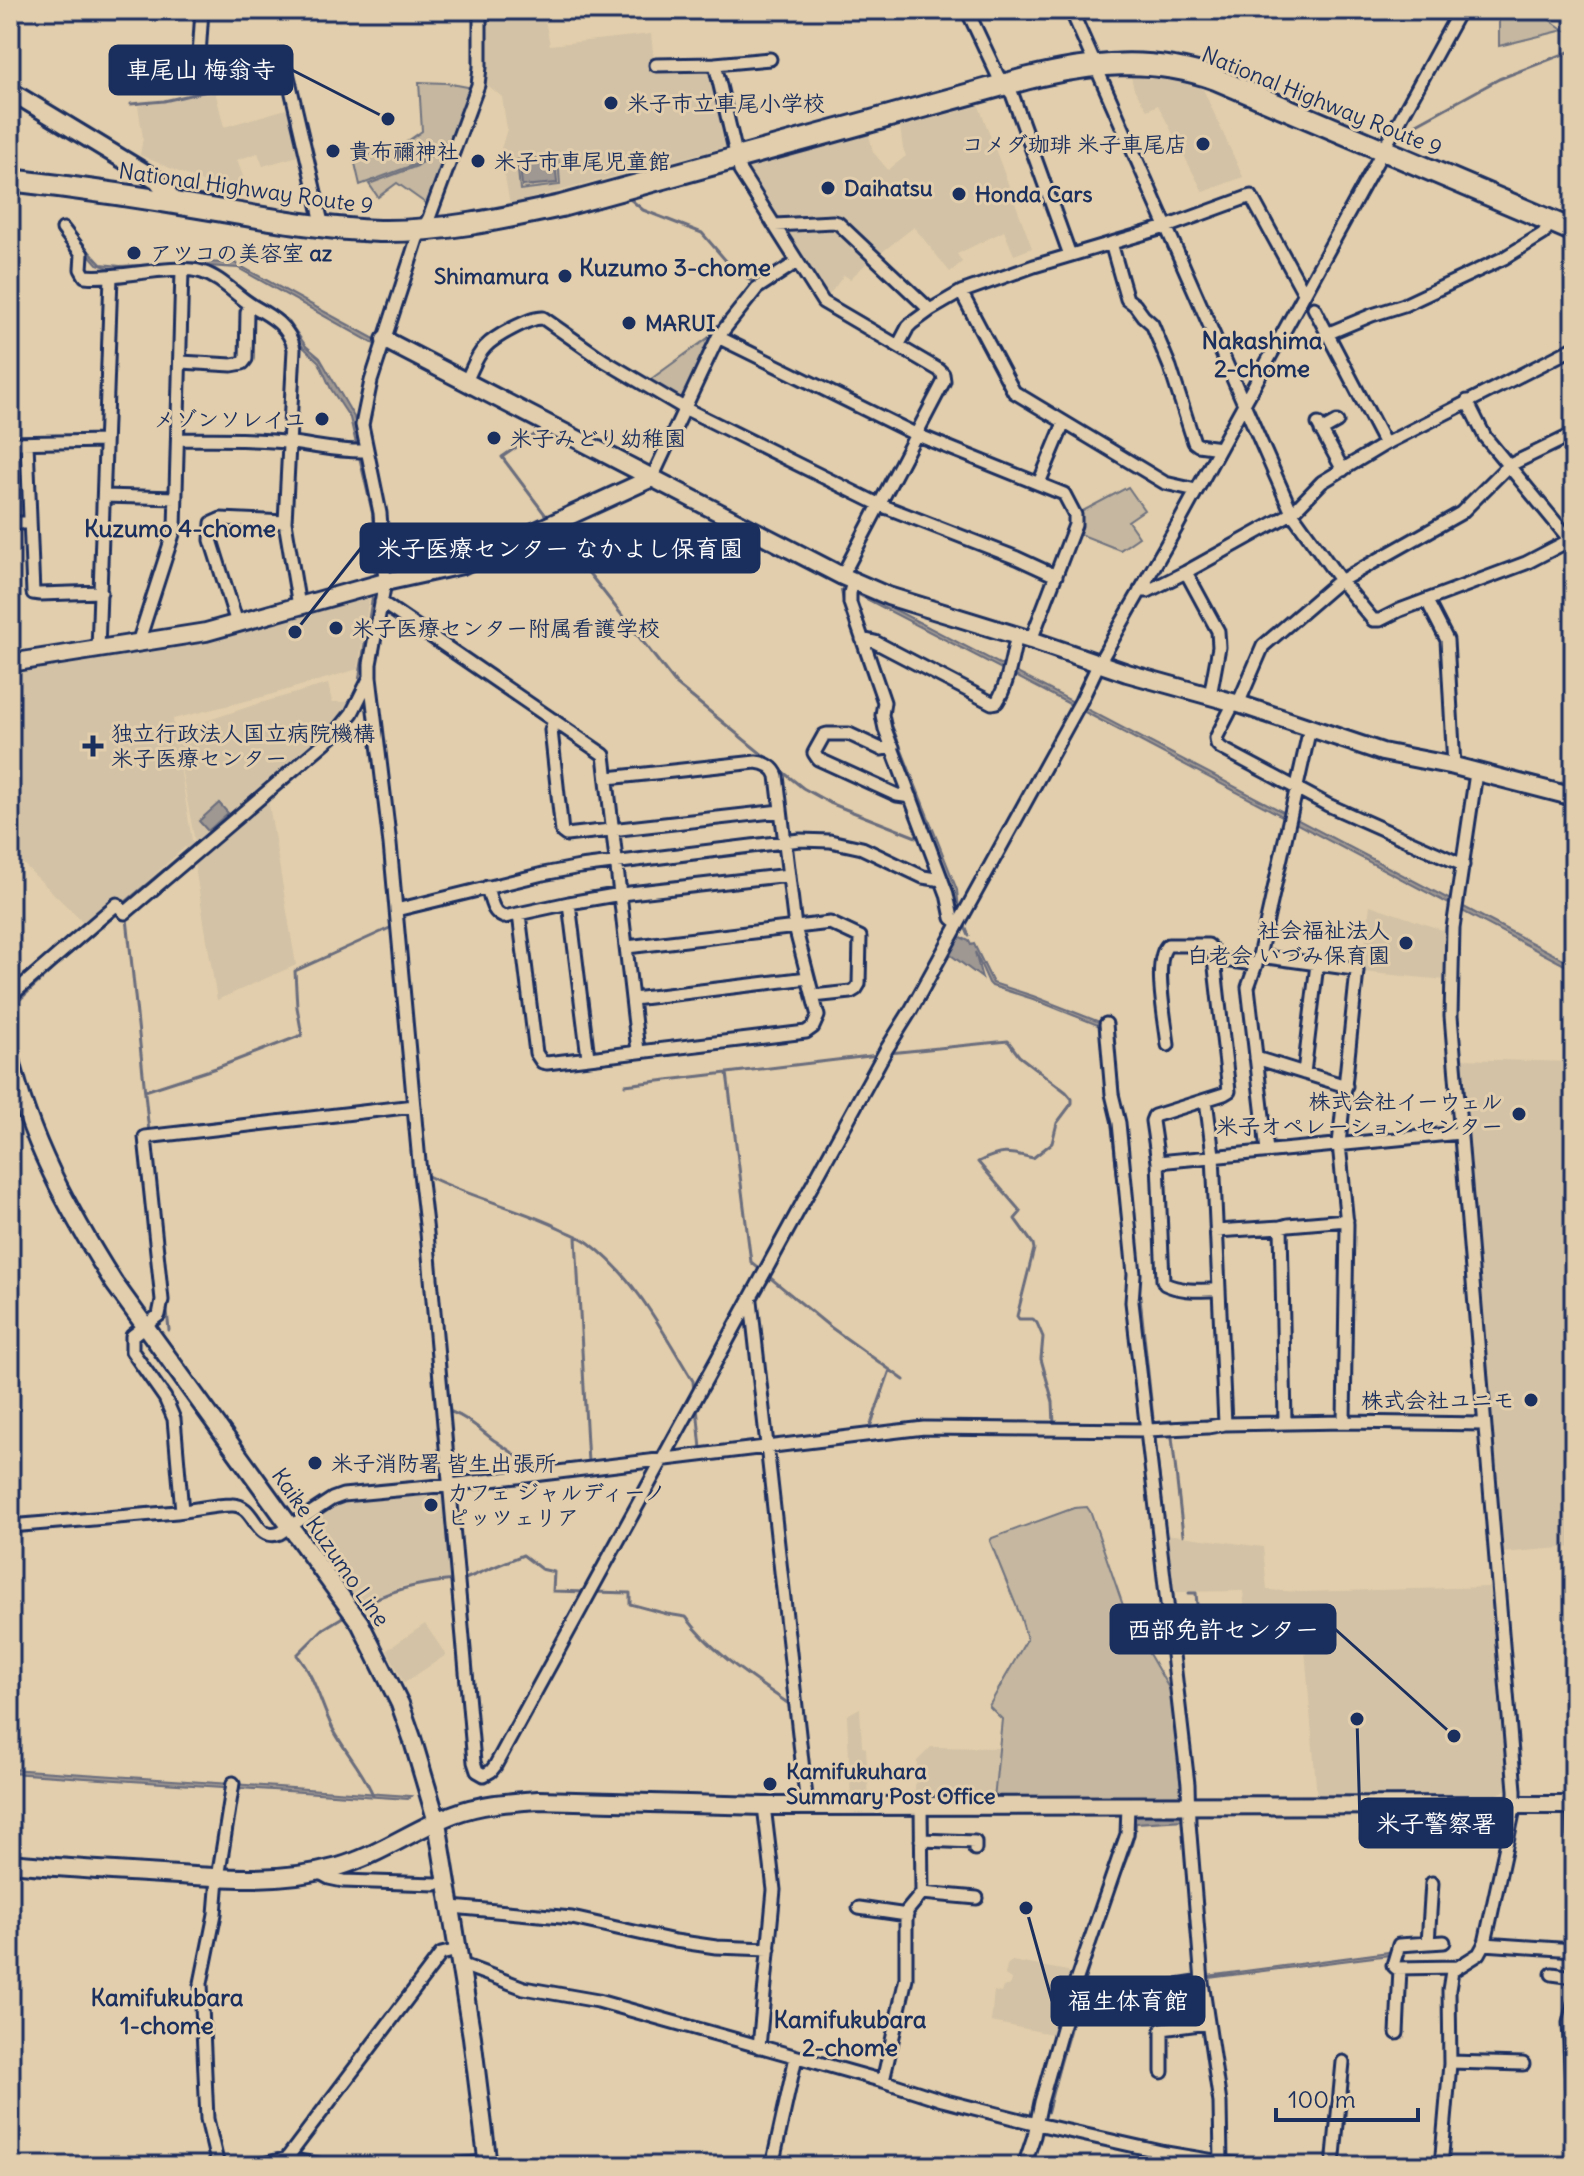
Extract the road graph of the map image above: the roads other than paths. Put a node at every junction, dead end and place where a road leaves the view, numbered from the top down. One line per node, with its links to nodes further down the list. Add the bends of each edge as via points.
1 (202, 10): 10 (street)
2 (480, 10): 23 (street, via 478,85)
3 (967, 10): 12 (street)
4 (1071, 10): 9 (street)
5 (1460, 10): 14 (street)
6 (770, 59): 7 (street)
7 (715, 64): 8 (street); 15 (street)
8 (656, 65)
9 (1095, 65): 12 (highway, National Highway Route 9); 14 (highway, National Highway Route 9, via 1141,64 1206,75); 21 (street)
10 (198, 71)
11 (287, 72): 20 (street)
12 (1005, 85): 15 (highway, National Highway Route 9); 26 (street)
13 (10, 91): 17 (street, via 157,180)
14 (1384, 150): 18 (highway, National Highway Route 9); 31 (street)
15 (736, 159): 19 (street); 23 (highway, National Highway Route 9, via 561,206)
16 (10, 180): 17 (highway, National Highway Route 9)
17 (176, 203): 20 (highway, National Highway Route 9)
18 (1551, 222): 24 (highway, National Highway Route 9); 35 (street, via 1543,234 1504,258)
19 (775, 225): 27 (street); 34 (street, via 838,223)
20 (323, 227): 23 (highway, National Highway Route 9)
21 (1166, 227): 25 (street); 31 (street, via 1251,196); 43 (street)
22 (63, 229): 29 (street, via 82,254 83,274)
23 (422, 230): 37 (street)
24 (1574, 231)
25 (1111, 243): 26 (street); 55 (street, via 1127,299 1152,324 1194,442)
26 (1070, 255): 30 (street)
27 (797, 262): 36 (street, via 757,288); 38 (street, via 823,302)
28 (182, 270): 29 (street); 32 (street, via 213,277); 40 (street)
29 (111, 276): 50 (street)
30 (961, 292): 34 (street); 46 (street, via 1010,388)
31 (1304, 293): 43 (street)
32 (250, 305): 40 (street, via 243,363); 51 (street, via 280,323 293,343)
33 (1314, 308): 35 (street)
34 (930, 310): 38 (street, via 908,327)
35 (1329, 333): 54 (street)
36 (718, 337): 44 (street); 47 (street)
37 (383, 346): 41 (street); 56 (street, via 366,398)
38 (898, 346): 47 (street, via 944,377)
39 (1574, 348): 42 (street)
40 (181, 362): 49 (street)
41 (466, 381): 44 (street, via 488,343 539,317); 59 (street)
42 (1467, 401): 54 (street); 57 (street)
43 (1244, 403): 55 (street); 65 (street)
44 (684, 408): 59 (street); 64 (street)
45 (1337, 422): 58 (street, via 1320,428)
46 (1064, 423): 60 (street); 61 (street, via 1165,483)
47 (915, 434): 60 (street); 64 (street)
48 (1574, 434): 57 (street)
49 (179, 439): 51 (street); 63 (street)
50 (105, 441): 53 (street); 62 (street)
51 (290, 442): 56 (street); 66 (street)
52 (10, 443): 53 (street)
53 (27, 443): 68 (street)
54 (1385, 444): 58 (street)
55 (1220, 448): 61 (street)
56 (366, 451): 73 (street, via 380,513)
57 (1508, 466): 69 (street); 72 (street, via 1461,513)
58 (1343, 470): 65 (street, via 1322,482)
59 (652, 478): 73 (street, via 471,561); 74 (street)
60 (1039, 483): 71 (street, via 1062,492 1076,519)
61 (1196, 490): 75 (street)
62 (104, 496): 63 (street); 76 (street)
63 (176, 498): 83 (street, via 175,528)
64 (878, 504): 71 (street); 74 (street)
65 (1292, 513): 70 (street); 72 (street)
66 (285, 522): 79 (street); 80 (street, via 212,523 211,540)
67 (10, 523): 68 (street)
68 (29, 523): 76 (street, via 33,593)
69 (1572, 539): 77 (street)
70 (1186, 572): 75 (street); 88 (street, via 1218,631)
71 (1056, 576): 81 (street)
72 (1340, 580): 77 (street, via 1373,620); 89 (street, via 1263,646)
73 (378, 583): 78 (street); 79 (street)
74 (848, 584): 81 (street); 82 (street)
75 (1140, 590): 86 (street)
76 (101, 592): 84 (street)
77 (1427, 601): 93 (street, via 1447,640)
78 (381, 602): 87 (street); 90 (street)
79 (299, 606): 80 (street)
80 (237, 623): 83 (street)
81 (1024, 638): 82 (street, via 997,702); 86 (street)
82 (862, 639): 92 (street)
83 (138, 643): 84 (street)
84 (98, 650): 85 (street)
85 (10, 663)
86 (1099, 663): 88 (street); 111 (street)
87 (370, 677): 109 (street); 118 (street, via 343,726 125,913 117,904)
88 (1210, 696): 89 (street)
89 (1236, 703): 91 (street); 96 (street, via 1217,744)
90 (554, 720): 95 (street, via 604,755); 100 (street, via 562,832)
91 (1310, 728): 93 (street, via 1382,752); 96 (street)
92 (893, 747): 97 (street); 97 (street, via 881,749 849,734 827,734 814,753)
93 (1454, 766): 94 (street)
94 (1476, 773): 98 (street); 103 (street)
95 (608, 778): 99 (street, via 762,763 776,773); 100 (street)
96 (1296, 788): 103 (street); 115 (street)
97 (911, 797): 105 (street)
98 (1574, 797)
99 (781, 811): 100 (street); 101 (street)
100 (614, 830): 102 (street)
101 (784, 842): 102 (street); 104 (street); 105 (street, via 843,843)
102 (617, 862): 106 (street); 107 (street)
103 (1463, 865): 131 (street, via 1453,928 1451,1016)
104 (789, 875): 107 (street); 112 (street)
105 (942, 880): 111 (street)
106 (487, 887): 109 (street); 110 (street, via 499,915)
107 (621, 894): 108 (street); 113 (street)
108 (569, 903): 110 (street); 125 (street)
109 (396, 910): 130 (street)
110 (519, 914): 125 (street, via 538,1058 547,1063)
111 (958, 923): 140 (street)
112 (795, 927): 113 (street); 117 (street); 119 (street, via 830,923 860,937 856,989)
113 (627, 947): 120 (street)
114 (1214, 959): 115 (street); 122 (street, via 1205,944 1165,947 1161,972); 129 (street, via 1229,1091)
115 (1257, 960): 116 (street); 126 (street, via 1248,987)
116 (1317, 964): 127 (street); 128 (street, via 1357,971)
117 (808, 978): 119 (street); 120 (street)
118 (10, 994)
119 (813, 996): 123 (street, via 818,1016 806,1032)
120 (633, 999): 123 (street)
121 (1106, 1024): 146 (street)
122 (1168, 1045)
123 (638, 1051): 125 (street)
124 (10, 1055): 141 (street, Kaike Kuzumo Line, via 32,1129 60,1191)
125 (588, 1057)
126 (1256, 1058): 127 (street); 133 (street)
127 (1304, 1073): 128 (street)
128 (1346, 1086): 132 (street)
129 (1206, 1100): 134 (street); 135 (street, via 1154,1116)
130 (414, 1106): 141 (street, via 145,1137 162,1300 159,1315); 149 (street)
131 (1460, 1133): 132 (street); 145 (street)
132 (1339, 1144): 133 (street); 136 (street)
133 (1267, 1151): 134 (street)
134 (1213, 1155): 135 (street); 138 (street)
135 (1158, 1162): 139 (street, via 1165,1284)
136 (1347, 1220): 137 (street); 143 (street)
137 (1281, 1227): 138 (street); 142 (street)
138 (1216, 1231): 139 (street)
139 (1219, 1290): 144 (street)
140 (751, 1300): 147 (street); 148 (street)
141 (146, 1326): 150 (street, via 132,1336 132,1351 174,1419); 151 (street, Kaike Kuzumo Line)
142 (1285, 1422): 143 (street); 144 (street)
143 (1344, 1422): 145 (street)
144 (1225, 1424): 146 (street)
145 (1484, 1424): 154 (street)
146 (1149, 1427): 147 (street, via 924,1428); 160 (street)
147 (769, 1446): 148 (street); 157 (street)
148 (664, 1458): 149 (street); 149 (street, via 495,1766 484,1775 474,1762)
149 (450, 1485): 151 (street, via 343,1495)
150 (182, 1511): 151 (street, via 239,1505 269,1536); 152 (street)
151 (290, 1525): 161 (street, Kaike Kuzumo Line, via 360,1623 377,1656 412,1738)
152 (10, 1526)
153 (233, 1788): 167 (street)
154 (1515, 1804): 155 (street); 160 (street); 177 (street)
155 (1574, 1805): 162 (street)
156 (764, 1806): 157 (street); 161 (street, via 538,1800 481,1807); 178 (street, via 774,1890)
157 (807, 1806): 158 (street)
158 (921, 1806): 159 (street); 163 (street)
159 (1128, 1806): 160 (street); 186 (street, via 1127,1834)
160 (1188, 1807): 185 (street)
161 (437, 1822): 166 (street, via 378,1853); 172 (street, Kaike Kuzumo Line)
162 (1574, 1836)
163 (921, 1840): 164 (street, via 975,1842); 170 (street)
164 (975, 1849)
165 (10, 1863): 167 (street)
166 (317, 1871): 167 (street); 169 (street, via 343,1881)
167 (218, 1878): 204 (street, via 201,1983 207,2119)
168 (1432, 1883): 176 (street)
169 (436, 1884)
170 (922, 1893): 171 (street); 174 (street)
171 (977, 1898)
172 (452, 1907): 178 (street, via 572,1918 716,1947); 180 (street, Kaike Kuzumo Line)
173 (859, 1908): 174 (street)
174 (907, 1915): 197 (street, via 906,1978)
175 (1444, 1942): 176 (street)
176 (1428, 1943): 182 (street, via 1399,1945 1393,1961)
177 (1484, 1944): 179 (street); 181 (street)
178 (769, 1949): 190 (street)
179 (1574, 1950)
180 (459, 1957): 190 (street, via 524,1988 598,2001); 201 (street, via 441,1954); 203 (street, Kaike Kuzumo Line)
181 (1459, 1967): 182 (street); 193 (street, via 1452,1971 1449,1990)
182 (1400, 1968): 189 (street)
183 (1552, 1974): 184 (street)
184 (1574, 1977)
185 (1202, 1982): 186 (street, via 1130,1993); 188 (street)
186 (1078, 1993): 199 (street)
187 (1574, 2003): 194 (street, via 1569,2023)
188 (1207, 2023): 196 (street, via 1162,2029); 202 (street, via 1218,2090)
189 (1397, 2033)
190 (759, 2047): 191 (street)
191 (796, 2057): 197 (street); 208 (street)
192 (1343, 2062): 212 (street)
193 (1450, 2062): 195 (street); 213 (street)
194 (1572, 2063): 198 (street)
195 (1523, 2064)
196 (1162, 2072)
197 (883, 2081): 199 (street)
198 (1572, 2087)
199 (1037, 2124): 200 (street); 209 (street)
200 (1166, 2153): 202 (street); 210 (street)
201 (283, 2162): 205 (street); 206 (street)
202 (1221, 2163): 211 (street)
203 (487, 2164): 207 (street)
204 (218, 2166)
205 (253, 2166)
206 (330, 2166)
207 (444, 2166)
208 (772, 2166)
209 (1024, 2166)
210 (1164, 2166)
211 (1244, 2166)
212 (1333, 2166)
213 (1441, 2166)

